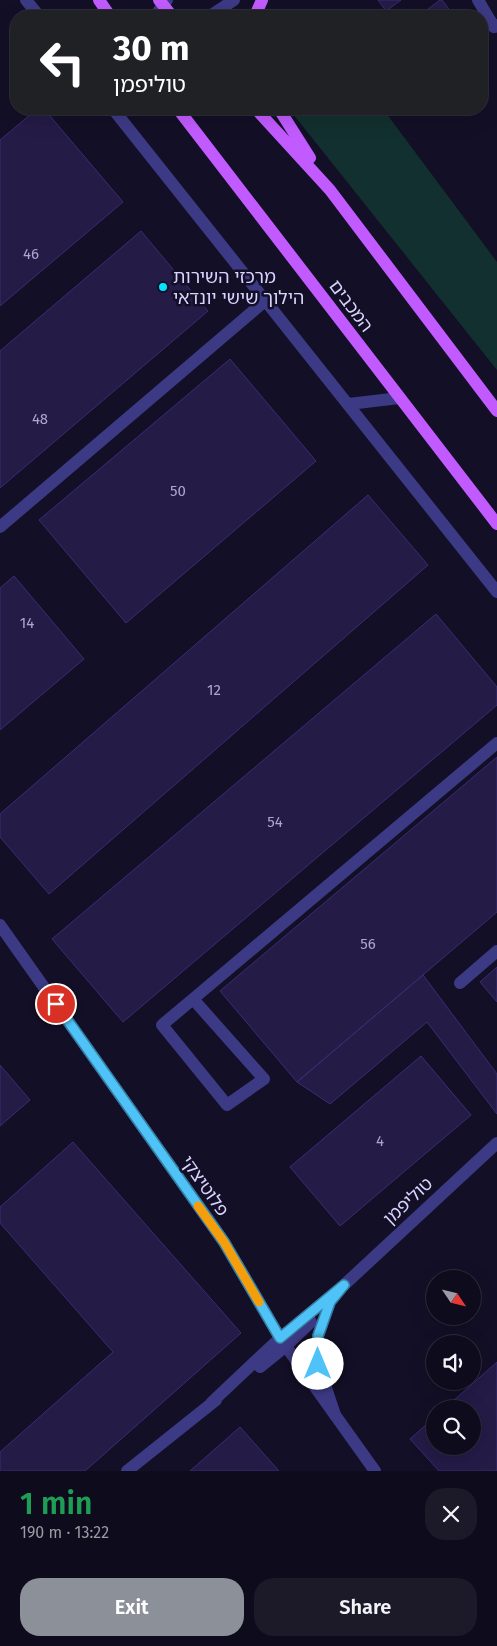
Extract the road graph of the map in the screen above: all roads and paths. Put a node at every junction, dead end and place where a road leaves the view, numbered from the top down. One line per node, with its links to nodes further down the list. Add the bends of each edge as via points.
1 (26, 0): 3 (street)
2 (234, 0): 4 (street)
3 (34, 10)
4 (219, 10)
5 (488, 14): 6 (street)
6 (496, 26)
7 (118, 115): 12 (street)
8 (183, 115): 15 (main road, המכבים)
9 (261, 115): 11 (main road)
10 (283, 115): 11 (main road)
11 (330, 190): 13 (main road)
12 (266, 300): 16 (street); 19 (street)
13 (417, 305): 14 (main road); 17 (main road)
14 (497, 396)
15 (398, 398): 16 (street); 18 (main road, המכבים)
16 (349, 404): 20 (street)
17 (497, 411)
18 (497, 524)
19 (0, 527)
20 (497, 592)
21 (497, 743): 25 (street)
22 (0, 925): 29 (street, פלוטיצקי, via 224,1242)
23 (497, 951): 24 (street)
24 (460, 983)
25 (193, 999): 25 (street, via 162,1025 227,1105 264,1079)
26 (497, 1143): 27 (street, טוליפמן)
27 (344, 1285): 28 (street, טוליפמן); 29 (street, טוליפמן)
28 (330, 1302): 29 (street, טוליפמן); 30 (street, via 318,1336 318,1364)
29 (283, 1342): 30 (street, פלוטיצקי); 31 (street, טוליפמן)
30 (335, 1415): 32 (street, פלוטיצקי)
31 (127, 1471)
32 (375, 1471)

